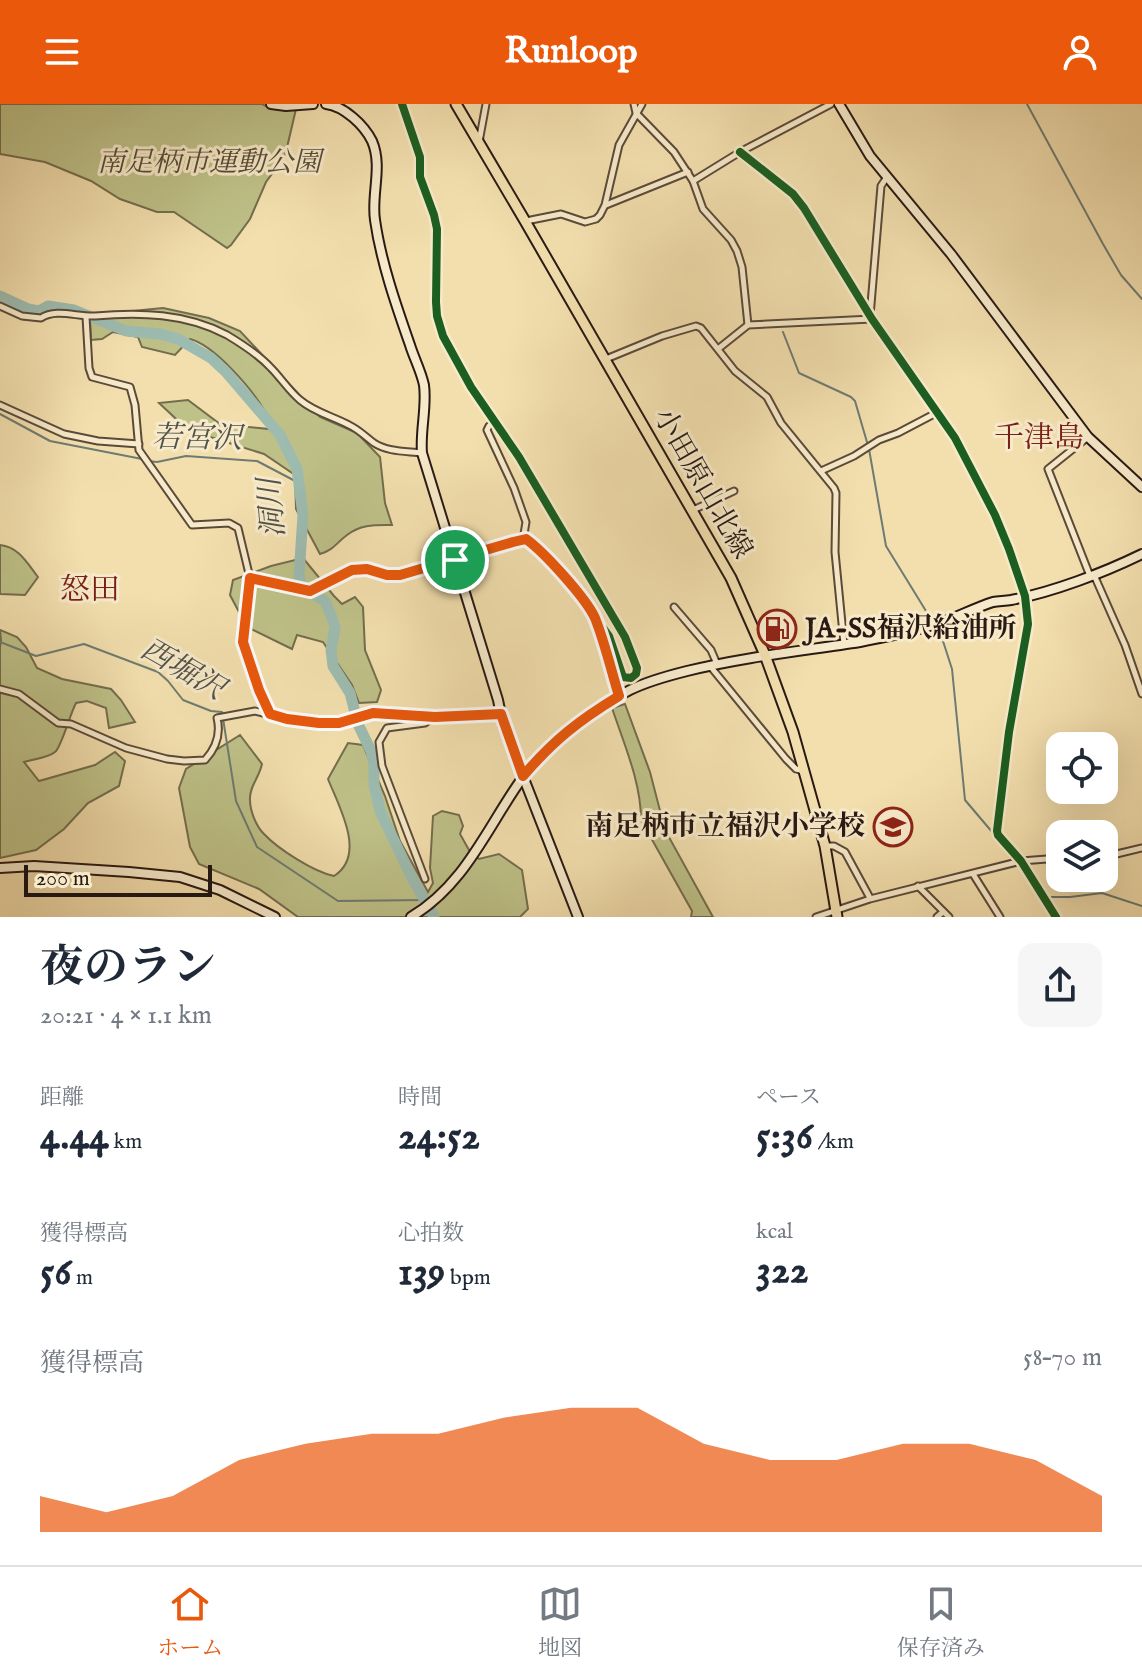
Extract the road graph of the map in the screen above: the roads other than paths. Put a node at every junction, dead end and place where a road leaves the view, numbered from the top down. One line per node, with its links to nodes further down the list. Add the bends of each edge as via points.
1 (271, 104): 2 (street)
2 (313, 104)
3 (326, 104): 30 (street, via 354,119 373,143 378,238 424,386)
4 (402, 104): 27 (street, via 437,229 440,327)
5 (456, 104): 12 (main road, 小田原山北線)
6 (486, 104): 12 (street)
7 (634, 104): 11 (street)
8 (642, 104): 11 (street)
9 (831, 104): 13 (street)
10 (839, 104): 15 (street)
11 (636, 113): 14 (street); 17 (street, via 619,145)
12 (479, 143): 18 (main road, 小田原山北線)
13 (740, 152): 16 (street); 21 (street, via 793,194)
14 (688, 172): 16 (street); 17 (street)
15 (888, 176): 21 (street, via 881,186); 28 (street)
16 (693, 181): 22 (street, via 703,209 737,251)
17 (605, 205): 18 (street, via 591,221 561,214)
18 (525, 221): 24 (main road, 小田原山北線)
19 (0, 306): 20 (street, via 22,316 41,318 50,312)
20 (86, 317): 29 (street, via 92,377 130,387); 30 (street, via 145,314 199,323 249,349 318,412 377,445)
21 (871, 317): 22 (street); 26 (street)
22 (748, 325): 23 (street)
23 (718, 349): 24 (street, via 701,328 690,327); 31 (street, via 767,397 781,423)
24 (605, 359): 34 (main road, 小田原山北線)
25 (0, 405): 29 (street, via 64,434)
26 (938, 412): 31 (street); 40 (street, via 995,515)
27 (495, 422): 35 (street, via 487,430 526,522); 42 (street, via 625,637 637,668 631,678 623,677 609,636)
28 (1088, 437): 32 (street); 38 (street, via 1048,469)
29 (139, 444): 39 (street, via 192,525 229,523 238,528)
30 (422, 453): 37 (street)
31 (821, 471): 43 (street, via 836,493 835,552)
32 (1142, 487)
33 (734, 491): 34 (street)
34 (692, 510): 44 (main road, 小田原山北線, via 731,578)
35 (523, 540): 37 (street); 42 (street, via 539,548)
36 (1142, 554): 38 (street)
37 (455, 560): 39 (street, via 400,575 352,570 310,591); 50 (street)
38 (1092, 576): 40 (street); 48 (street)
39 (250, 578): 49 (street, via 243,642)
40 (1025, 596): 43 (street, via 936,624); 58 (street, via 1028,624 997,831)
41 (674, 607): 45 (street, via 711,650)
42 (593, 614): 47 (street)
43 (844, 644): 44 (street)
44 (765, 655): 45 (street); 52 (main road, 小田原山北線)
45 (713, 665): 47 (street); 52 (street, via 786,759)
46 (0, 689): 49 (street, via 19,694 58,723 126,748 184,761 205,760 215,748 217,718 255,711)
47 (622, 694): 53 (street, via 567,730)
48 (1142, 694)
49 (270, 714): 51 (street, via 319,723 373,713)
50 (501, 714): 51 (street); 53 (street)
51 (435, 717): 61 (street, via 387,728 379,742 382,766)
52 (806, 771): 54 (main road, 小田原山北線)
53 (523, 776): 67 (street, via 458,878); 68 (street)
54 (825, 846): 63 (street, via 845,852); 65 (main road, 小田原山北線)
55 (1142, 848): 56 (street)
56 (1118, 854)
57 (1046, 859): 58 (street)
58 (1021, 861): 60 (street); 73 (street)
59 (0, 868): 66 (street, via 180,877)
60 (973, 874): 62 (street); 72 (street)
61 (425, 879)
62 (918, 886): 63 (street); 64 (street)
63 (870, 899): 65 (street)
64 (943, 912): 70 (street); 71 (street)
65 (837, 913): 69 (street)
66 (275, 917)
67 (411, 917)
68 (578, 917)
69 (816, 917)
70 (937, 917)
71 (949, 917)
72 (1000, 917)
73 (1056, 917)

